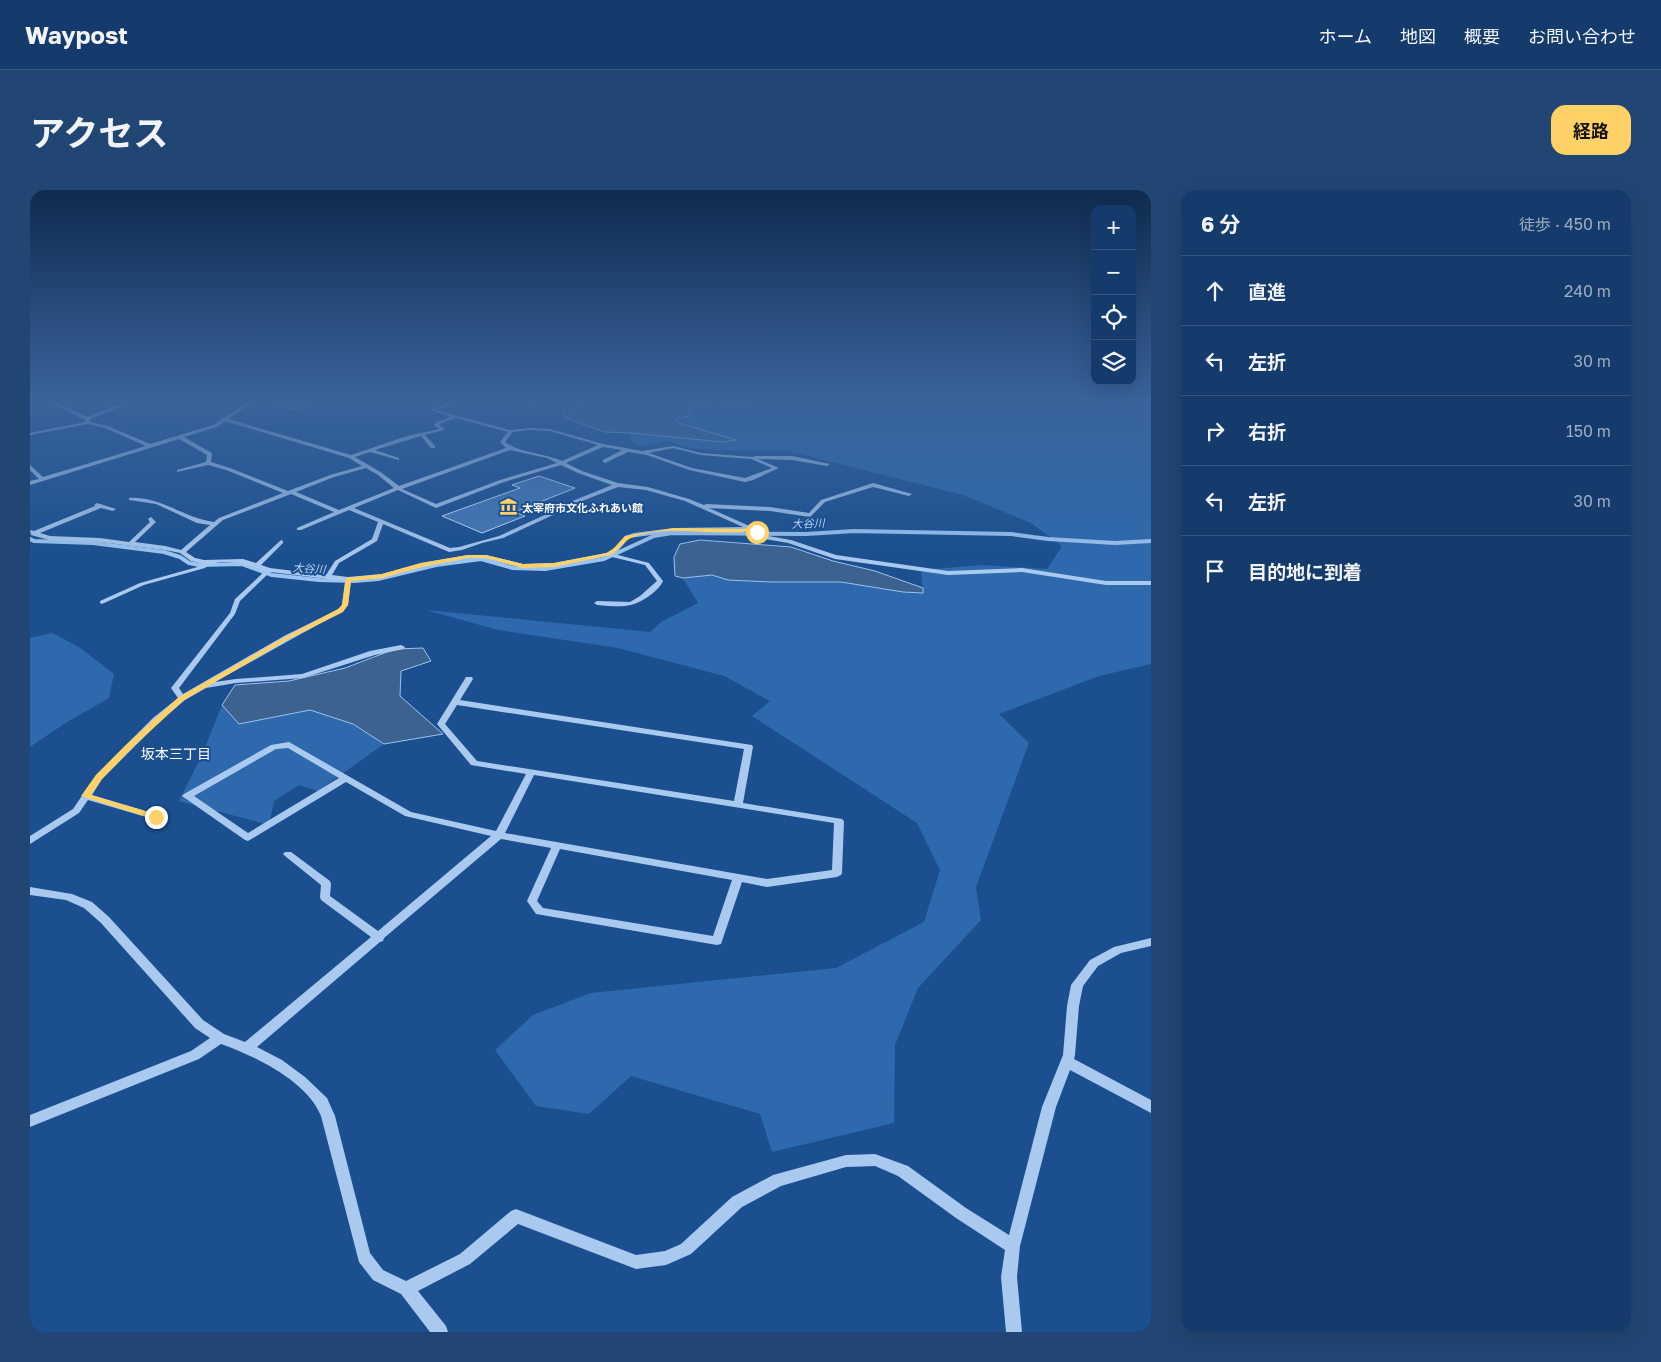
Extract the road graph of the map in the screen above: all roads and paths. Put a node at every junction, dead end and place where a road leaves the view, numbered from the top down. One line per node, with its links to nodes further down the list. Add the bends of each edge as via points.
1 (133, 451): 23 (street)
2 (205, 451): 17 (street, via 210,454)
3 (328, 451): 13 (street)
4 (372, 451): 13 (street); 15 (street)
5 (501, 451): 26 (street)
6 (525, 451): 18 (street, via 546,456)
7 (588, 451): 18 (street)
8 (624, 451): 16 (street)
9 (633, 451): 12 (street)
10 (650, 451): 12 (street)
11 (692, 451): 14 (street)
12 (641, 453): 14 (street, via 691,469 745,480 776,468)
13 (351, 458): 20 (street)
14 (752, 458): 19 (street, via 770,456)
15 (397, 459)
16 (605, 461)
17 (208, 464): 22 (street); 27 (street)
18 (559, 464): 25 (street); 26 (street, via 465,495 474,498 448,508)
19 (827, 464)
20 (367, 466): 26 (street); 27 (street)
21 (30, 467): 23 (street)
22 (179, 471)
23 (42, 479): 24 (street)
24 (30, 483)
25 (617, 485): 30 (street, via 646,488); 42 (street, via 500,537)
26 (398, 489): 31 (street)
27 (289, 492): 33 (street); 36 (street, via 221,518)
28 (908, 494): 30 (street, via 873,486 823,501 810,515 770,508)
29 (131, 500): 36 (street, via 157,503 199,522)
30 (703, 506): 38 (street)
31 (350, 508): 33 (street); 35 (street)
32 (113, 509): 39 (street, via 98,505)
33 (339, 512): 37 (street)
34 (151, 519): 41 (street, via 153,522 149,527)
35 (381, 521): 42 (street, via 449,550); 49 (street, via 375,540 337,562)
36 (215, 524): 43 (street)
37 (299, 528)
38 (752, 529): 44 (street, via 674,530 634,535); 51 (street, via 761,537 789,541 835,557 885,565 948,573 1022,570 1106,582)
39 (32, 533): 41 (street, via 49,538)
40 (282, 542): 47 (street)
41 (130, 544): 43 (street)
42 (460, 550): 45 (street)
43 (182, 552): 46 (street, via 193,560)
44 (608, 554): 45 (street, via 533,567 486,556); 53 (street, via 647,564 660,581 636,604)
45 (468, 557): 50 (street, via 382,576)
46 (210, 562): 47 (street, via 243,561); 52 (street, via 142,584)
47 (258, 565): 48 (street)
48 (269, 570): 49 (street); 57 (street, via 238,600 233,613 175,688)
49 (328, 577): 50 (street)
50 (348, 579): 56 (street, via 345,605 335,615 287,638)
51 (1151, 583)
52 (102, 602)
53 (597, 603)
54 (401, 647): 56 (street, via 373,652 303,676 236,681)
55 (468, 679): 58 (street)
56 (200, 688): 57 (street)
57 (182, 698): 61 (street, via 124,751)
58 (454, 702): 59 (street, via 441,724 474,763); 62 (street, via 749,747)
59 (531, 772): 62 (street); 64 (street)
60 (345, 778): 60 (street, via 289,745 274,747 187,796 248,838); 64 (street, via 408,814)
61 (86, 796): 63 (street); 65 (street, via 76,811)
62 (738, 804): 68 (street, via 839,821 837,873 767,883)
63 (156, 817)
64 (499, 835): 66 (street); 70 (street)
65 (30, 841)
66 (557, 846): 68 (street); 68 (street, via 532,901 540,911 717,941)
67 (288, 854): 70 (street, via 326,884 325,897)
68 (738, 878)
69 (30, 892): 72 (street, via 68,897 88,905 199,1024)
70 (379, 938): 73 (street)
71 (1151, 942): 74 (street, via 1118,950 1094,963 1077,985)
72 (220, 1038): 73 (street); 76 (street, via 195,1055)
73 (247, 1048): 78 (street, via 278,1064 322,1102 364,1257 378,1275)
74 (1067, 1062): 75 (street); 77 (street, via 1049,1107)
75 (1151, 1107)
76 (30, 1120)
77 (1013, 1246): 78 (street, via 904,1171 875,1160 846,1162 778,1180 737,1202 686,1248 666,1258 636,1262 516,1216 465,1259); 80 (street, via 1009,1277)
78 (406, 1289): 79 (street)
79 (440, 1332)
80 (1014, 1332)

